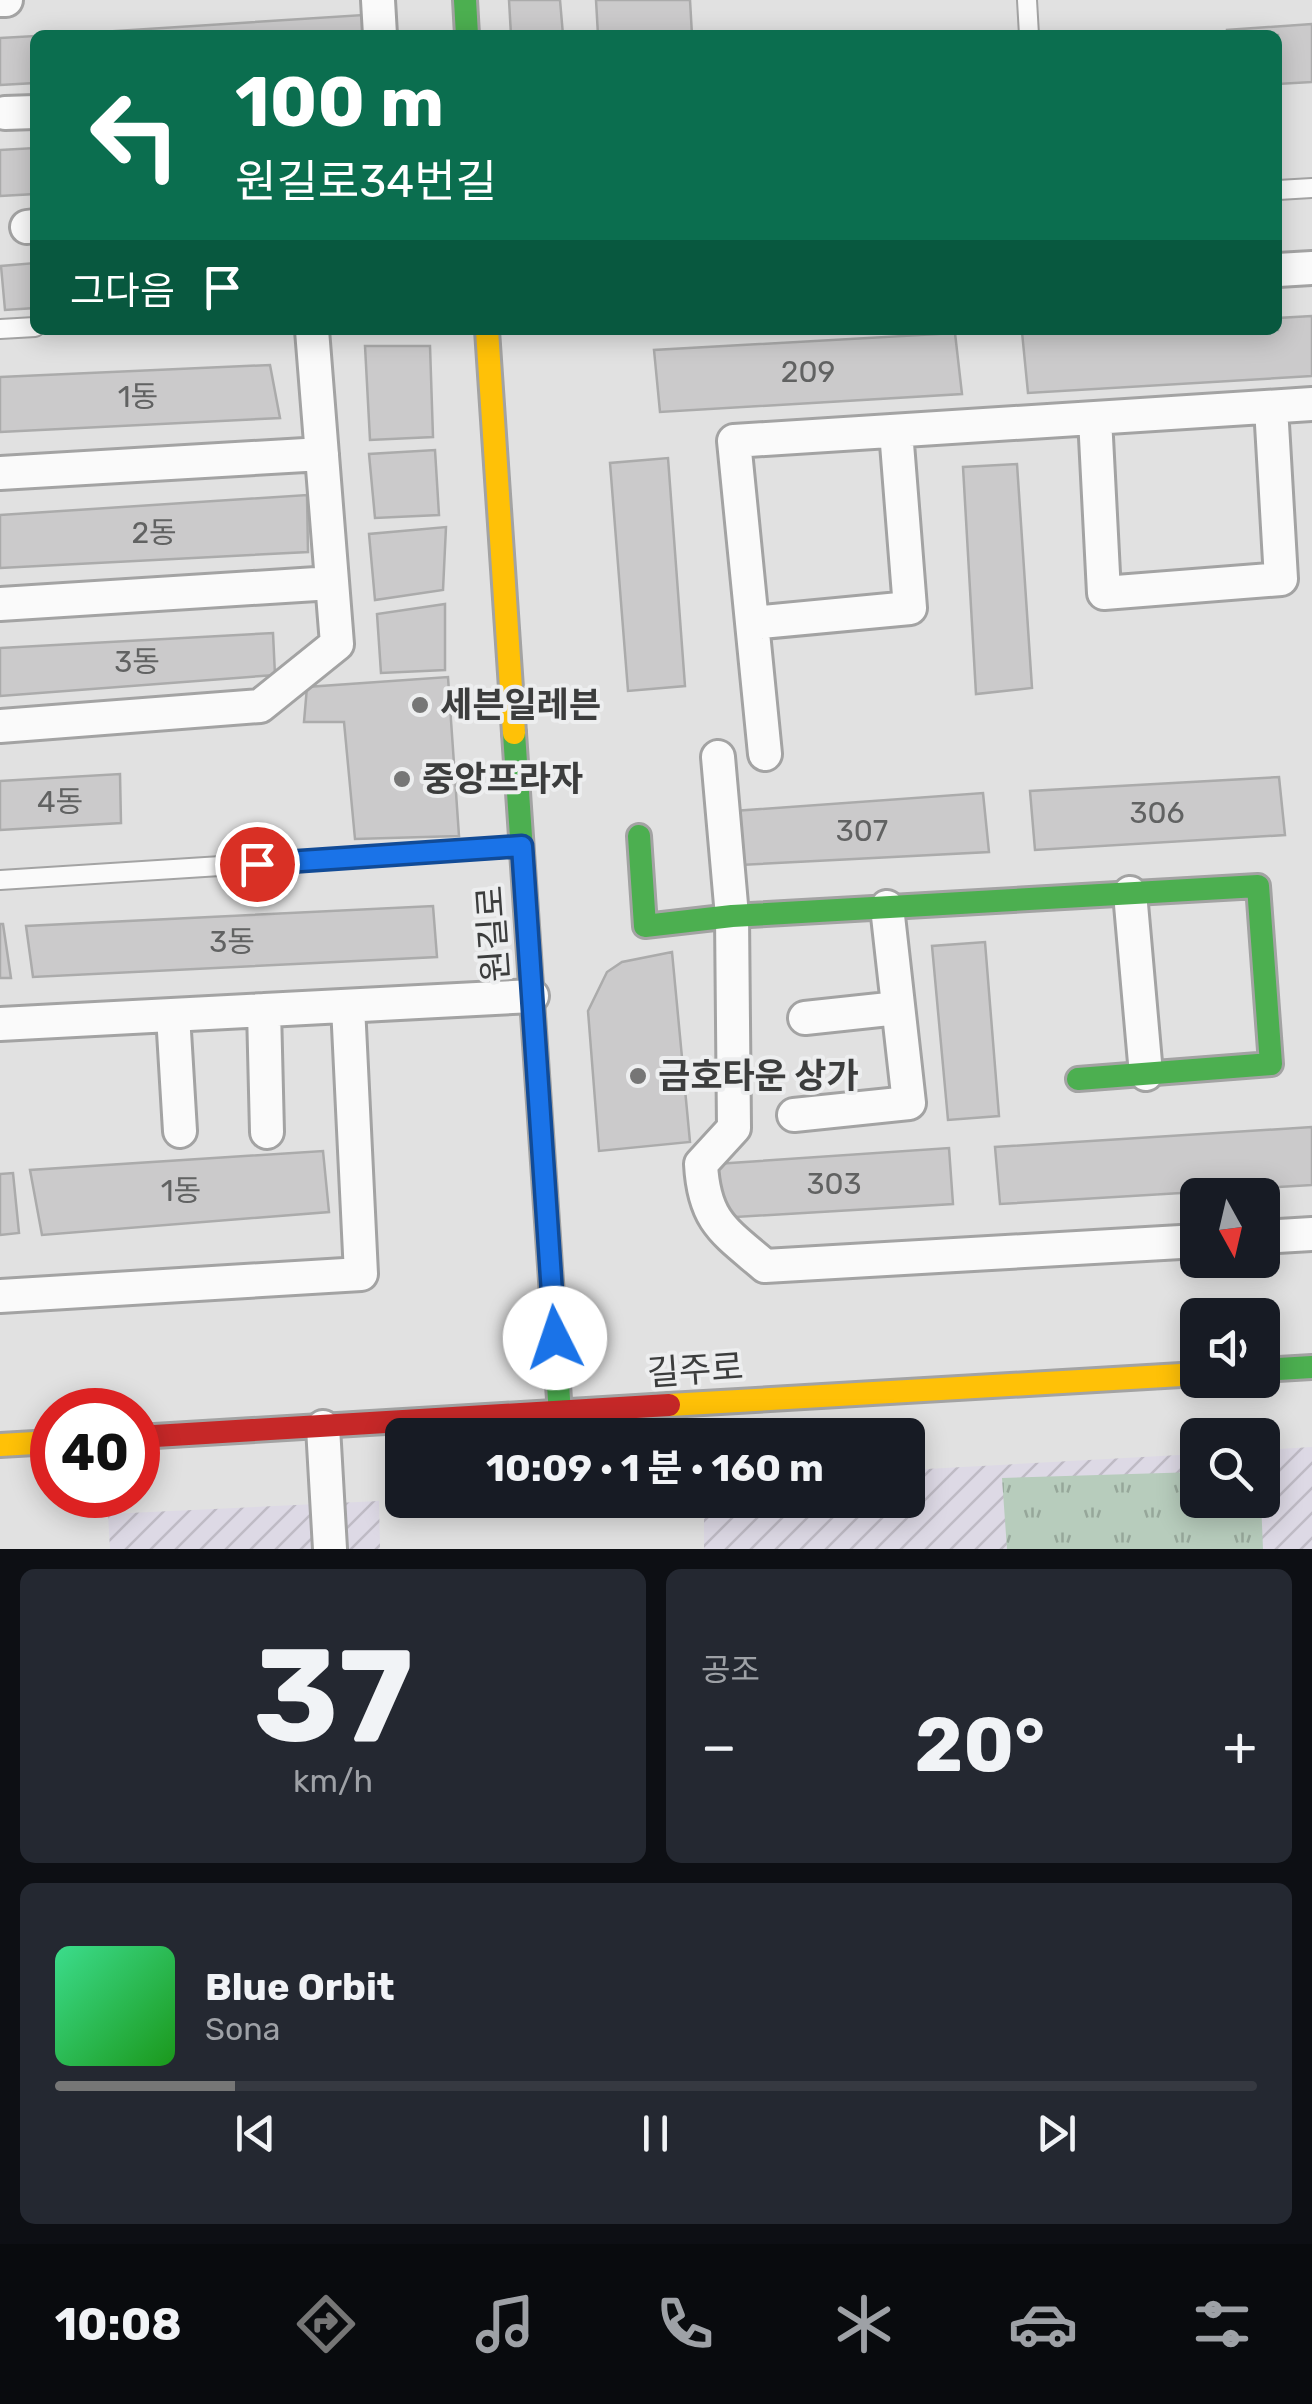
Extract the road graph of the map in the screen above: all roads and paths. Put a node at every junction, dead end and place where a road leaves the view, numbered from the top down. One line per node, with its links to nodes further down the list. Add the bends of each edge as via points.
1 (378, 0): 4 (street)
2 (465, 0): 5 (street)
3 (1027, 0): 6 (lane)
4 (380, 30)
5 (467, 30)
6 (1029, 30)
7 (1312, 188): 8 (lane)
8 (1282, 190)
9 (1312, 268): 10 (street)
10 (1282, 270)
11 (30, 327): 12 (lane)
12 (0, 329)
13 (312, 335): 19 (street)
14 (487, 335): 28 (street, 원길로)
15 (1312, 404): 16 (street)
16 (1270, 407): 17 (street); 17 (street, via 1281,579 1104,592)
17 (1095, 418): 18 (street)
18 (896, 431): 23 (street, via 910,608); 23 (street, via 734,441)
19 (322, 454): 20 (street); 21 (street)
20 (0, 473)
21 (332, 583): 22 (street); 24 (street, via 336,644 260,706)
22 (0, 604)
23 (752, 624): 25 (street)
24 (0, 726)
25 (765, 754)
26 (718, 757): 32 (street)
27 (639, 836): 32 (street, via 645,926)
28 (522, 846): 29 (lane); 33 (street, 원길로)
29 (0, 880)
30 (1130, 894): 31 (street); 40 (street); 40 (street, via 1258,886 1271,1064)
31 (887, 907): 32 (street); 35 (street)
32 (732, 916): 47 (street, via 734,1128 701,1164 703,1198 717,1226 765,1266)
33 (532, 996): 34 (street); 52 (street, 원길로)
34 (348, 1006): 36 (street); 48 (street, via 360,1274)
35 (898, 1008): 38 (street); 42 (street, via 909,1103)
36 (264, 1010): 37 (street); 44 (street)
37 (173, 1015): 39 (street); 43 (street)
38 (805, 1018)
39 (0, 1024)
40 (1146, 1074): 41 (street)
41 (1078, 1079)
42 (794, 1115)
43 (180, 1131)
44 (267, 1132)
45 (1312, 1234): 46 (street)
46 (1280, 1236)
47 (1180, 1241)
48 (0, 1296)
49 (1312, 1367): 50 (street)
50 (1280, 1369)
51 (1180, 1375): 52 (street, 길주로)
52 (560, 1414): 53 (street, 길주로)
53 (323, 1427): 54 (street, 길주로); 57 (street)
54 (160, 1437)
55 (30, 1443): 56 (street)
56 (0, 1445)
57 (330, 1549)

